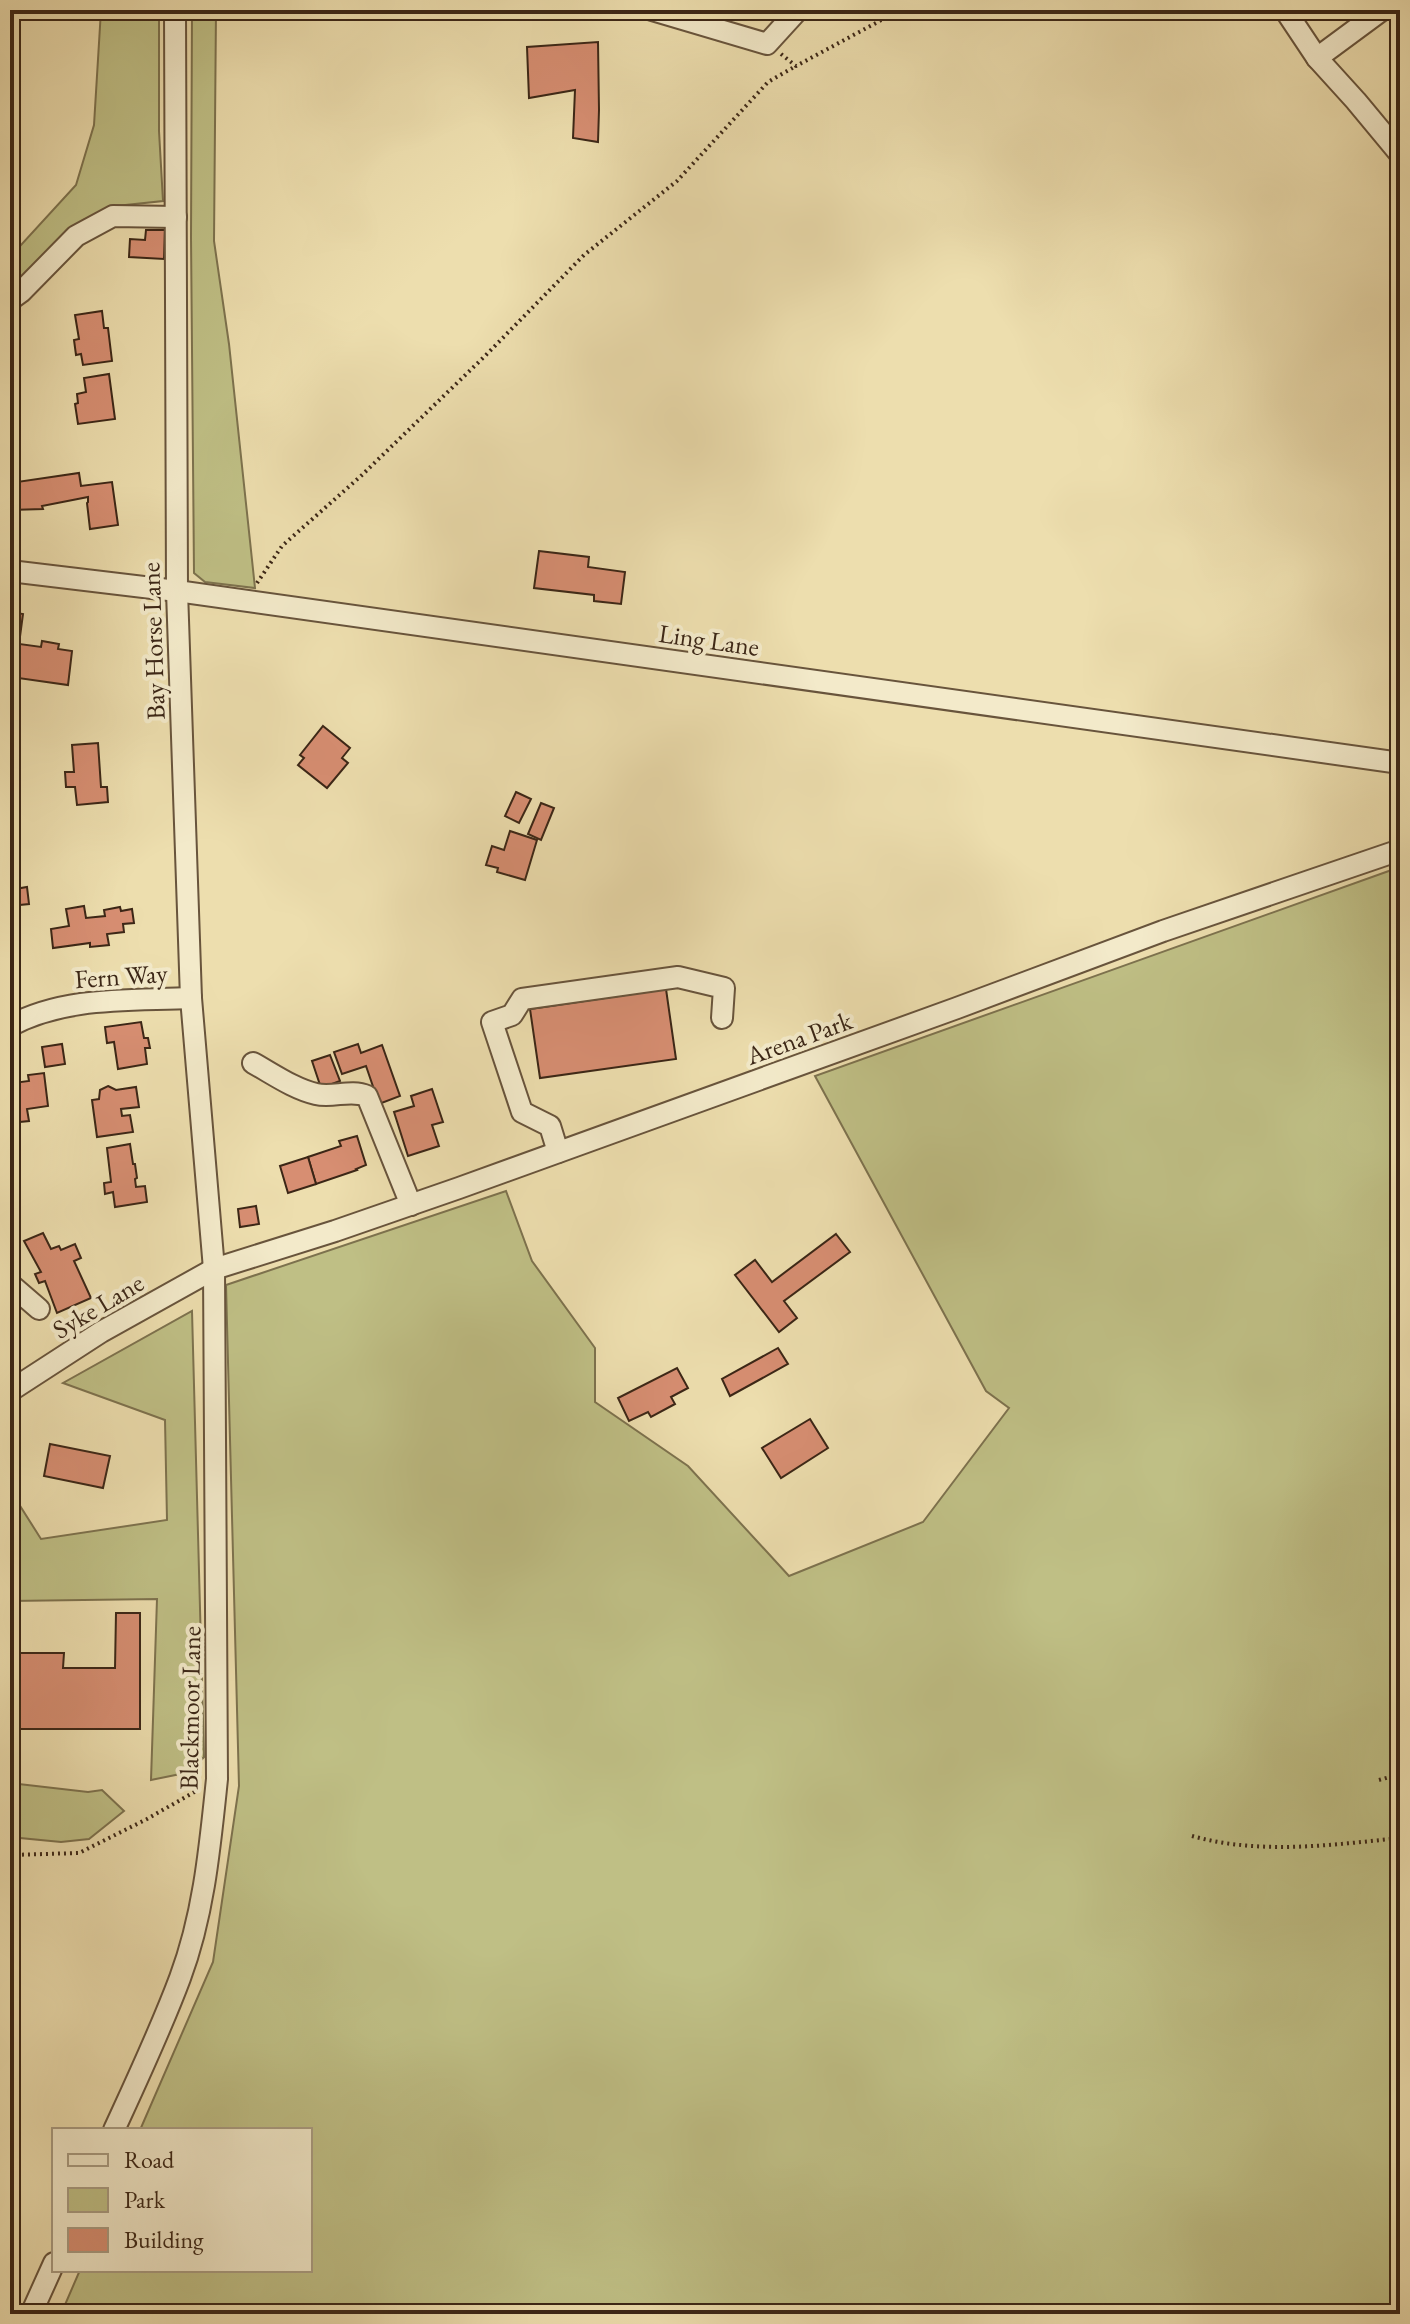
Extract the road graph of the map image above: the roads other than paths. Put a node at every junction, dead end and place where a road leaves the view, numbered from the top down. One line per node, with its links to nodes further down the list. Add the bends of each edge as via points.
1 (175, 10): 8 (street, Bay Horse Lane)
2 (652, 10): 3 (street, via 767,44)
3 (798, 10)
4 (1285, 10): 6 (street)
5 (1382, 10): 6 (street)
6 (1317, 58): 7 (street)
7 (1400, 154)
8 (176, 217): 9 (street, via 113,216 76,236); 11 (street, Bay Horse Lane)
9 (10, 300)
10 (10, 571): 11 (street, Ling Lane)
11 (177, 591): 12 (street, Ling Lane); 14 (street, Bay Horse Lane)
12 (1400, 763)
13 (1400, 850): 18 (street, Arena Park)
14 (191, 998): 16 (street, Fern Way, via 74,1003); 20 (street, Bay Horse Lane)
15 (722, 1018): 18 (street, via 724,988 678,977 522,999 512,1015 492,1022 522,1112 550,1126)
16 (10, 1026)
17 (253, 1063): 19 (street, via 313,1094 367,1096)
18 (558, 1152): 19 (street, Arena Park)
19 (411, 1205): 20 (street, Arena Park)
20 (214, 1269): 23 (street, Syke Lane); 24 (street, Blackmoor Lane, via 217,1779 208,1863 181,1977)
21 (10, 1284): 22 (street)
22 (39, 1309)
23 (10, 1391)
24 (115, 2128)
25 (52, 2267): 26 (street)
26 (31, 2314)

